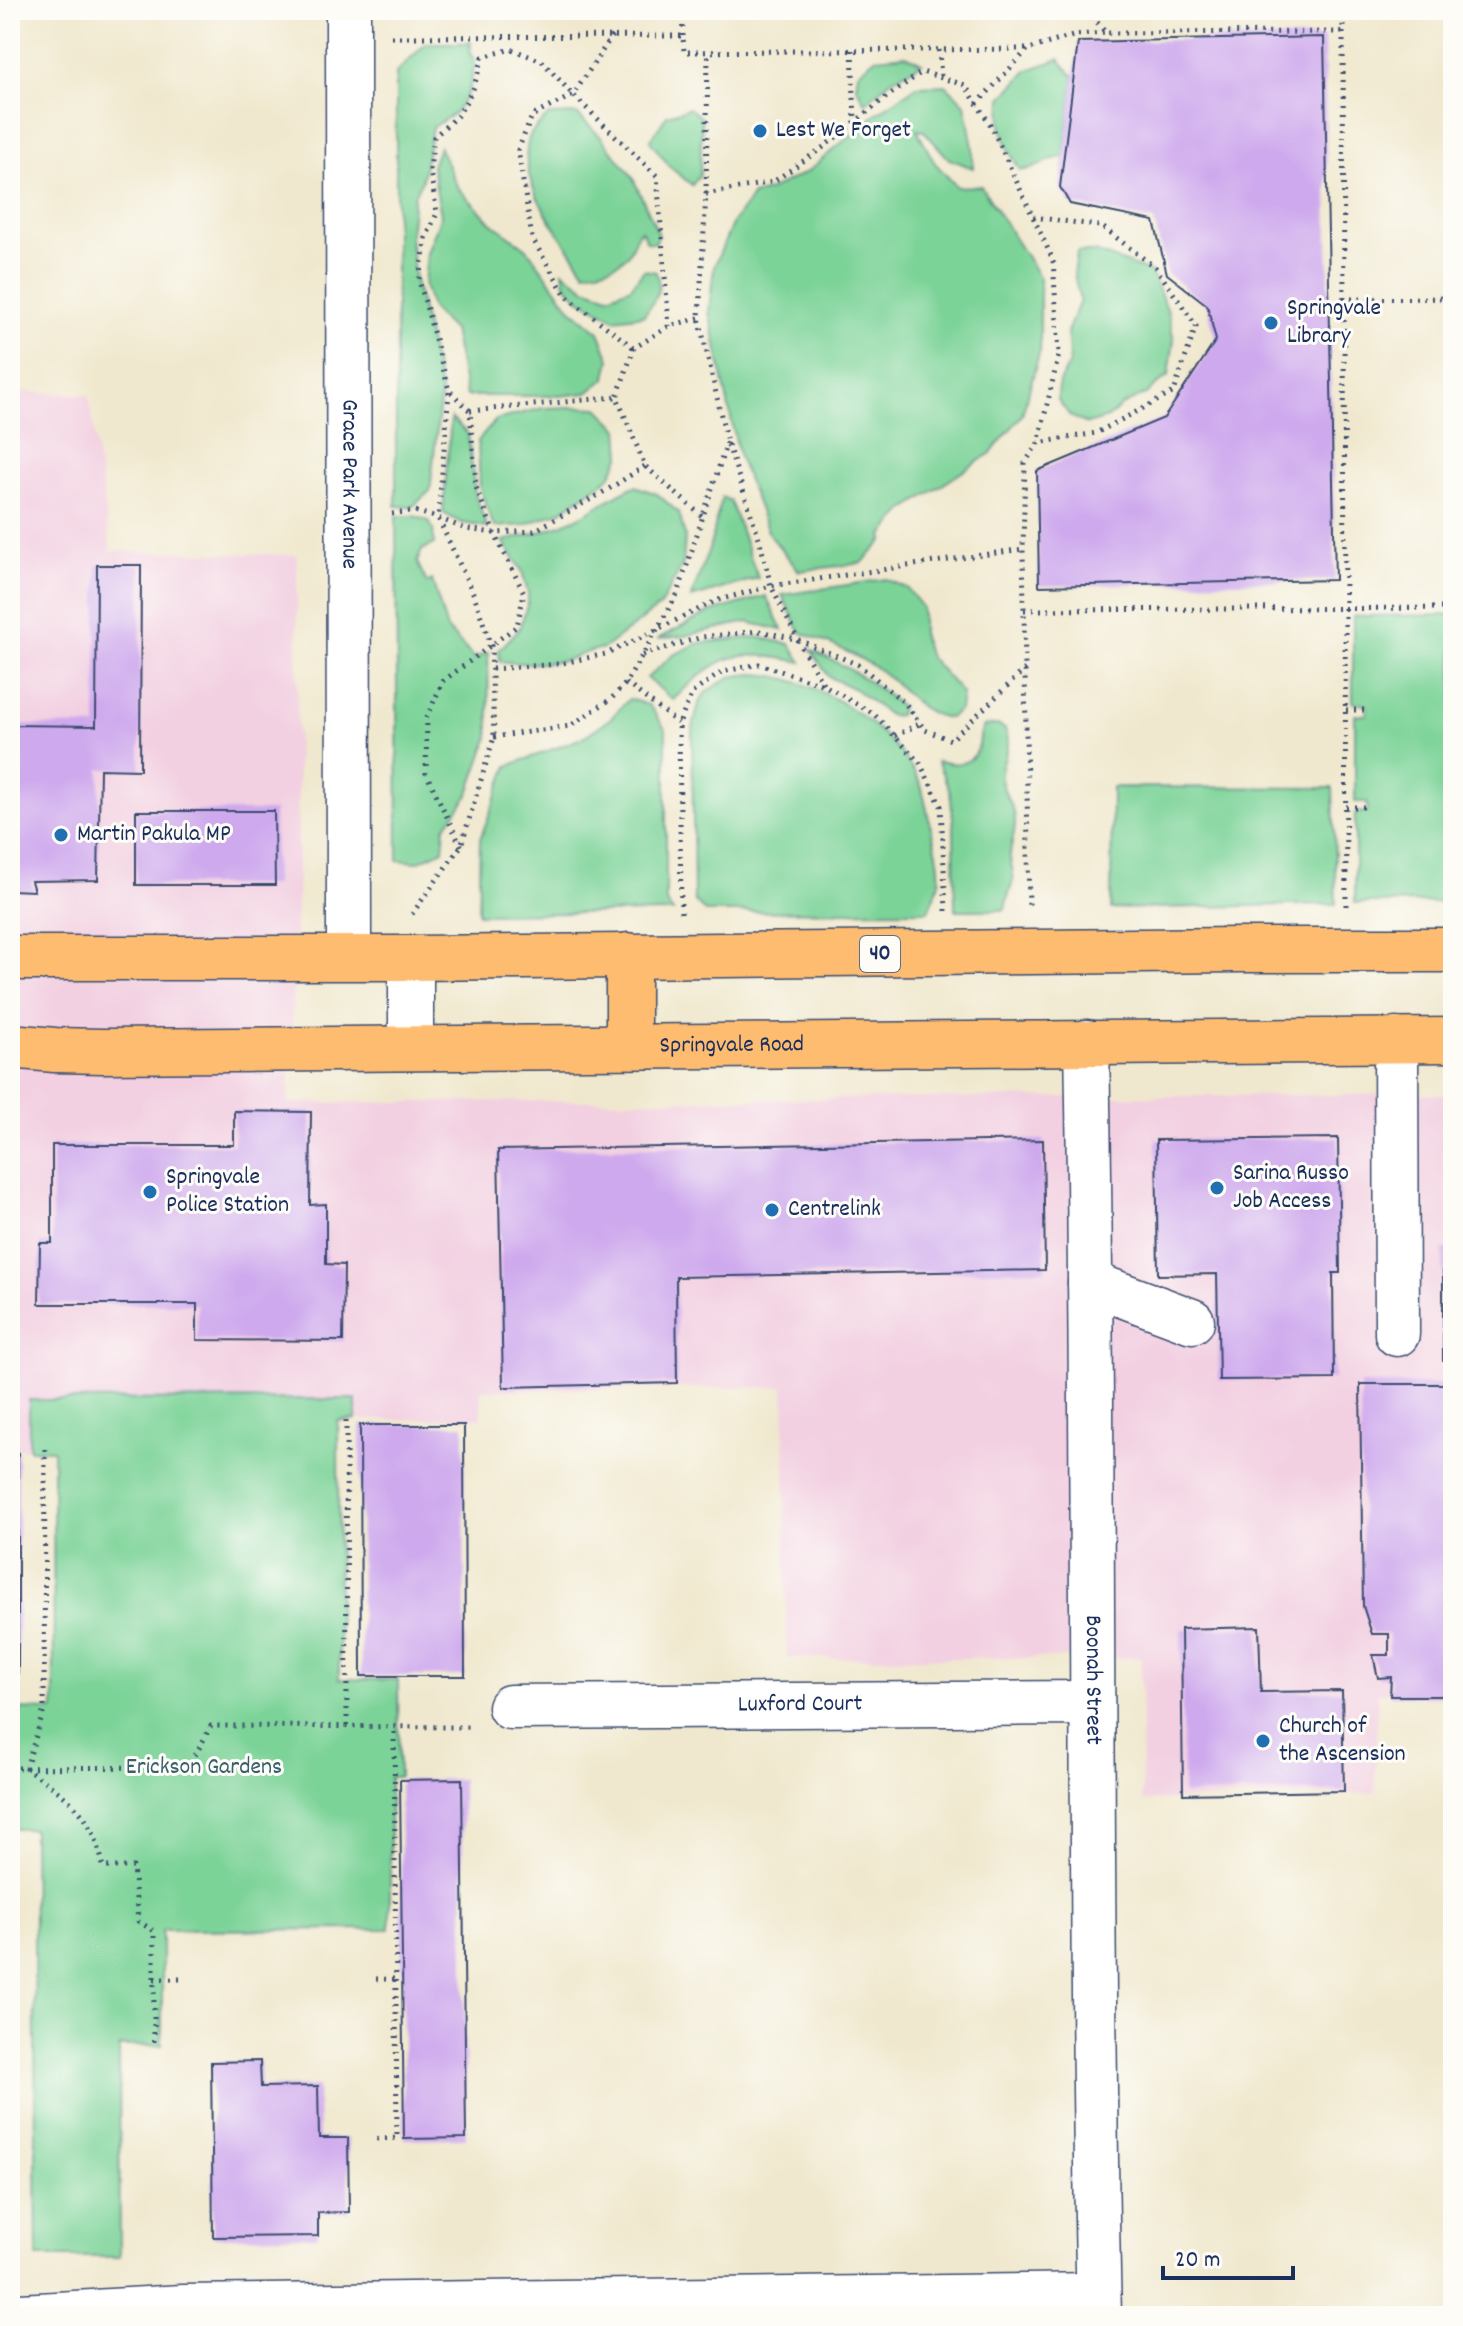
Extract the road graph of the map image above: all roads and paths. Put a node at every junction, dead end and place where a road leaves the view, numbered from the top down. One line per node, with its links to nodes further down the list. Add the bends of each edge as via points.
1 (348, 10): 64 (street, Grace Park Avenue)
2 (682, 10): 8 (path)
3 (1087, 10): 6 (path)
4 (1343, 10): 5 (path)
5 (1343, 32): 6 (path); 21 (path)
6 (1106, 33): 10 (path, via 1076,35)
7 (612, 36): 8 (path); 9 (path); 15 (path)
8 (683, 36): 13 (path, via 684,52)
9 (390, 37)
10 (1029, 49): 12 (path); 16 (path)
11 (852, 50): 12 (path); 13 (path); 17 (path)
12 (939, 50): 14 (path)
13 (708, 52): 18 (path)
14 (941, 77): 16 (path, via 965,85); 17 (path, via 922,72)
15 (573, 95): 23 (path, via 657,176); 24 (path, via 532,116 518,150 532,238 566,296); 25 (path, via 542,61 511,49 483,57 459,114 434,137 430,170 437,213 426,238 419,280)
16 (977, 104): 19 (path)
17 (855, 122): 18 (path, via 773,182)
18 (706, 194): 22 (path)
19 (1033, 217): 29 (path, via 1053,260 1059,354); 29 (path, via 1101,226 1156,268 1196,326 1174,392 1096,433)
20 (1453, 298): 21 (path)
21 (1343, 299): 39 (path)
22 (699, 318): 23 (path); 28 (path)
23 (669, 326): 24 (path)
24 (634, 348): 26 (path)
25 (449, 390): 27 (path); 33 (path)
26 (617, 397): 27 (path); 30 (path)
27 (470, 411): 34 (path, via 476,487)
28 (727, 442): 32 (path); 36 (path)
29 (1038, 443): 35 (path, via 1025,463)
30 (645, 466): 32 (path); 34 (path, via 534,531)
31 (391, 515): 33 (path, via 415,511)
32 (703, 517): 40 (path, via 678,593)
33 (438, 518): 34 (path); 42 (path)
34 (494, 533): 42 (path, via 524,593 517,626)
35 (1023, 549): 36 (path); 38 (path)
36 (771, 586): 40 (path, via 718,600); 41 (path)
37 (1453, 608): 39 (path)
38 (1024, 610): 39 (path); 45 (path)
39 (1345, 610): 48 (path)
40 (658, 628): 43 (path); 44 (path, via 606,654)
41 (796, 639): 43 (path, via 759,631 702,637); 47 (path); 50 (path, via 859,665)
42 (491, 646): 44 (path); 56 (path, via 443,681 427,717 426,773)
43 (642, 655): 46 (path)
44 (492, 669): 53 (path)
45 (1025, 669): 50 (path, via 951,740 925,730); 58 (path)
46 (626, 683): 51 (path); 53 (path, via 570,726)
47 (824, 685): 51 (path, via 759,664 722,672 692,693); 52 (path, via 874,714)
48 (1346, 710): 49 (path); 54 (path)
49 (1367, 710)
50 (921, 723): 52 (path)
51 (679, 724): 60 (path)
52 (895, 736): 59 (path, via 920,763 941,806)
53 (494, 737): 56 (path)
54 (1346, 807): 55 (path); 57 (path)
55 (1368, 807)
56 (461, 846): 61 (path)
57 (1346, 908)
58 (1029, 911)
59 (946, 912)
60 (681, 914)
61 (410, 938): 63 (highway, 40); 64 (highway, 40); 71 (street)
62 (1453, 950): 63 (highway, 40)
63 (628, 955): 70 (highway)
64 (349, 957): 65 (highway, 40)
65 (10, 958)
66 (1396, 1040): 67 (highway, Springvale Road); 68 (highway, Springvale Road); 74 (street)
67 (1453, 1040)
68 (1087, 1042): 70 (highway, Springvale Road); 72 (street, Boonah Street)
69 (10, 1046): 71 (highway, Springvale Road, via 103,1051)
70 (628, 1046): 71 (highway, Springvale Road)
71 (411, 1048)
72 (1090, 1283): 73 (street); 77 (street, Boonah Street)
73 (1192, 1321)
74 (1397, 1334)
75 (346, 1420): 79 (path)
76 (45, 1449): 82 (path, via 44,1710)
77 (1091, 1703): 78 (street, Luxford Court); 89 (street, Boonah Street)
78 (510, 1707): 80 (path, via 472,1727)
79 (347, 1727): 80 (path); 82 (path, via 211,1726 189,1767)
80 (394, 1728): 86 (path)
81 (10, 1768): 82 (path)
82 (26, 1768): 83 (path, via 76,1805 99,1843 103,1867 133,1867 138,1921 154,1931)
83 (154, 1979): 84 (path); 87 (path)
84 (183, 1979)
85 (376, 1979): 86 (path)
86 (395, 1979): 88 (path, via 397,2138)
87 (154, 2045)
88 (377, 2139)
89 (1098, 2306): 90 (street, via 183,2307)
90 (20, 2316)

